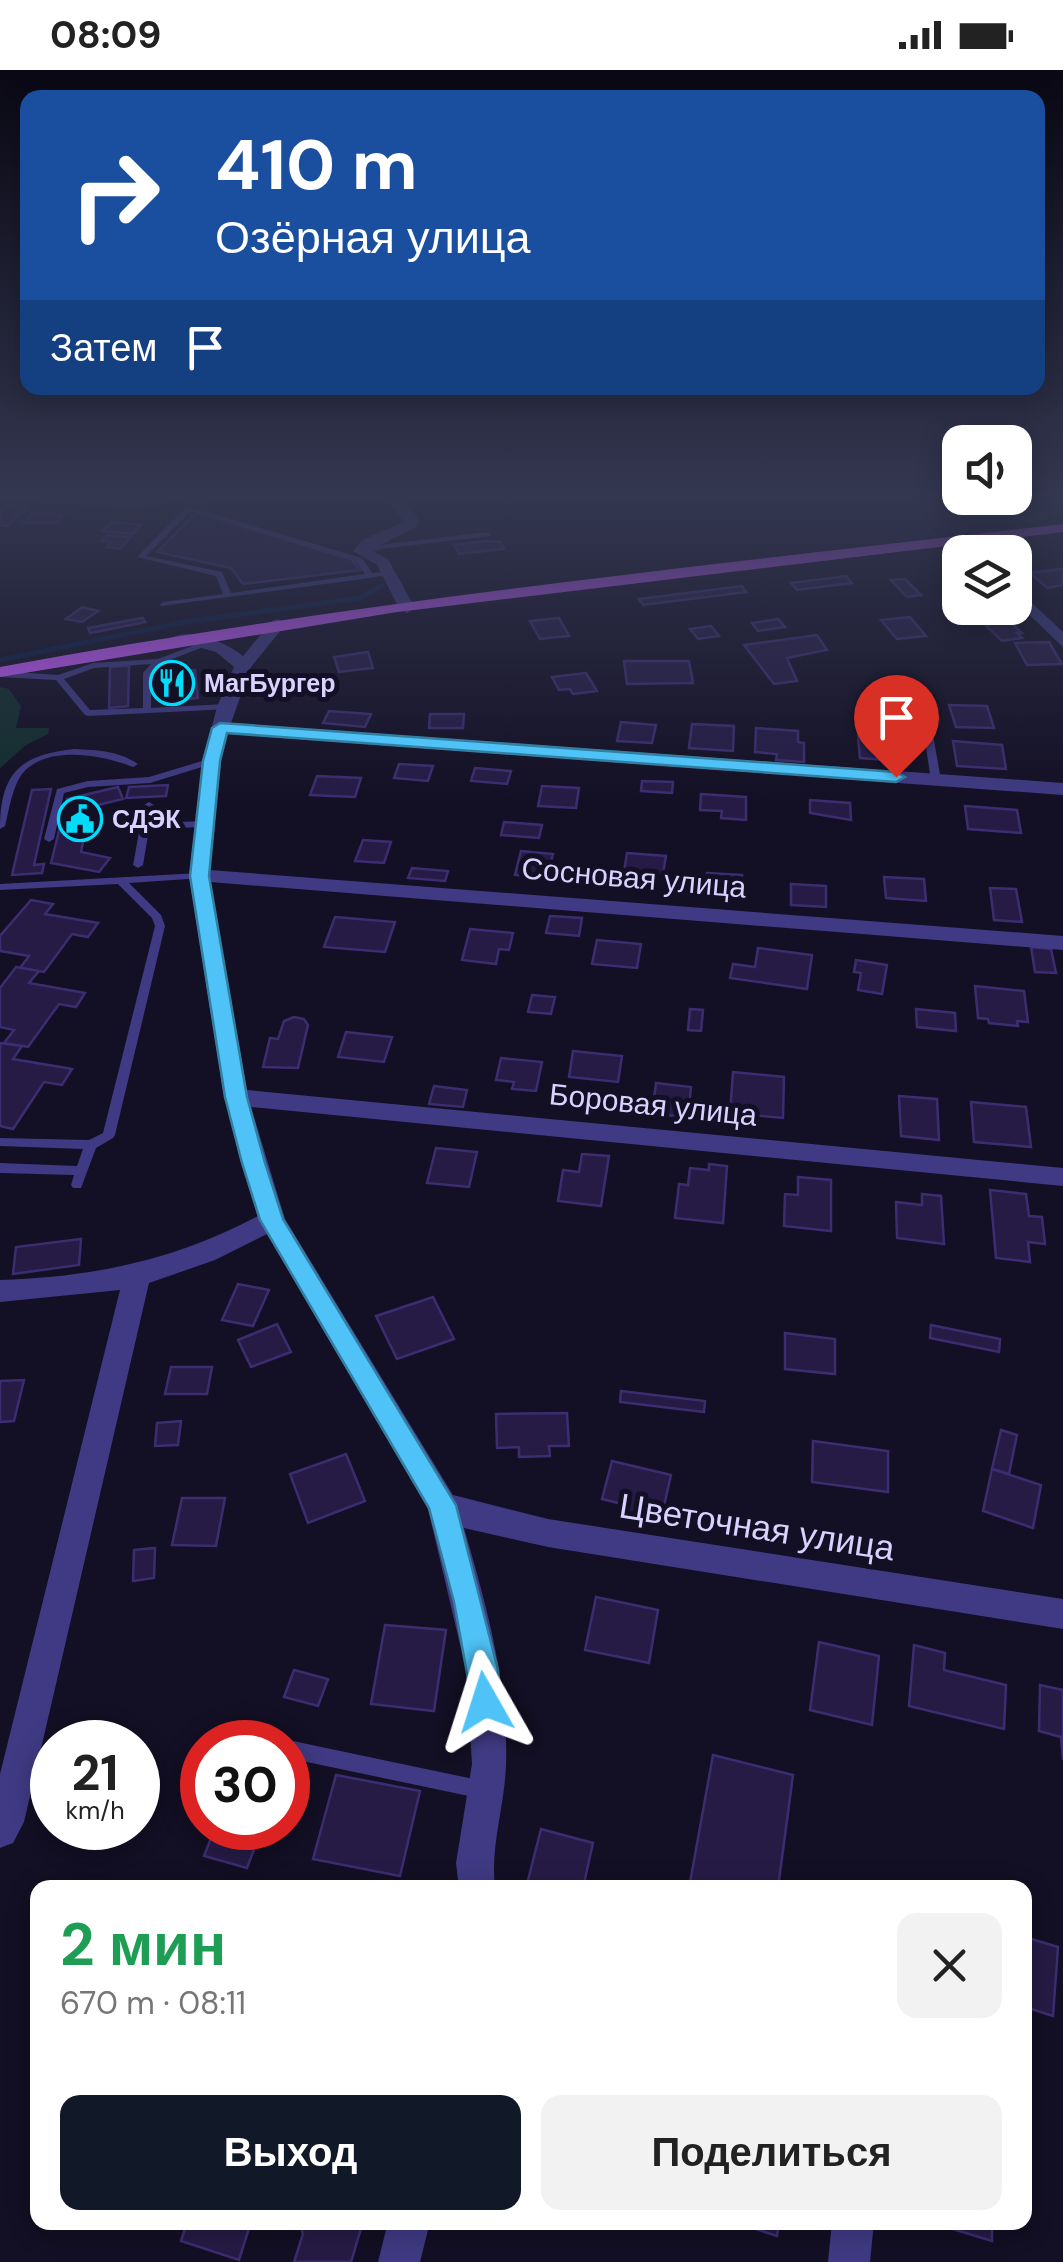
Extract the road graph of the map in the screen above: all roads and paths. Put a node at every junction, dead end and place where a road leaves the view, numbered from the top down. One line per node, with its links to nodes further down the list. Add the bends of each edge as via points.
1 (191, 599): 4 (lane)
2 (402, 599): 5 (street)
3 (477, 599): 5 (main road)
4 (164, 604)
5 (406, 608): 7 (main road)
6 (1032, 610): 10 (street)
7 (278, 624): 8 (main road); 13 (street)
8 (246, 628): 9 (main road); 11 (lane)
9 (177, 639): 11 (street); 14 (main road)
10 (1063, 642)
11 (206, 643): 12 (lane); 13 (street)
12 (159, 661): 15 (lane, via 94,666); 17 (lane, via 147,673)
13 (244, 666): 18 (street)
14 (0, 673): 15 (lane)
15 (59, 678): 17 (lane, via 88,714)
16 (924, 701): 21 (lane)
17 (147, 708): 18 (lane)
18 (223, 717): 19 (street); 21 (street)
19 (212, 761): 24 (street); 27 (lane, via 150,780 60,791)
20 (133, 764): 25 (lane, via 100,752 32,762 16,776)
21 (936, 780): 22 (street)
22 (1063, 789)
23 (149, 804): 26 (lane)
24 (203, 824): 26 (lane); 29 (street)
25 (0, 826)
26 (145, 826): 28 (lane)
27 (49, 838)
28 (138, 865)
29 (199, 876): 30 (lane); 32 (street, Сосновая улица); 33 (street)
30 (122, 882): 31 (lane); 35 (lane, via 160,926 109,1135)
31 (0, 886)
32 (1063, 943)
33 (236, 1097): 38 (street, Боровая улица); 40 (street)
34 (0, 1142): 35 (lane)
35 (91, 1145): 37 (lane)
36 (0, 1168): 37 (lane)
37 (82, 1171): 39 (lane)
38 (1063, 1177)
39 (77, 1185)
40 (272, 1220): 41 (street, via 231,1244); 43 (street)
41 (136, 1279): 42 (street); 47 (street)
42 (0, 1291)
43 (442, 1505): 44 (street, Цветочная улица, via 548,1533); 46 (street, via 483,1670)
44 (1063, 1614)
45 (310, 1754): 46 (lane)
46 (485, 1790): 48 (street)
47 (0, 1830)
48 (476, 1880)
49 (407, 2230): 51 (street)
50 (852, 2230): 52 (street)
51 (399, 2262)
52 (849, 2262)

